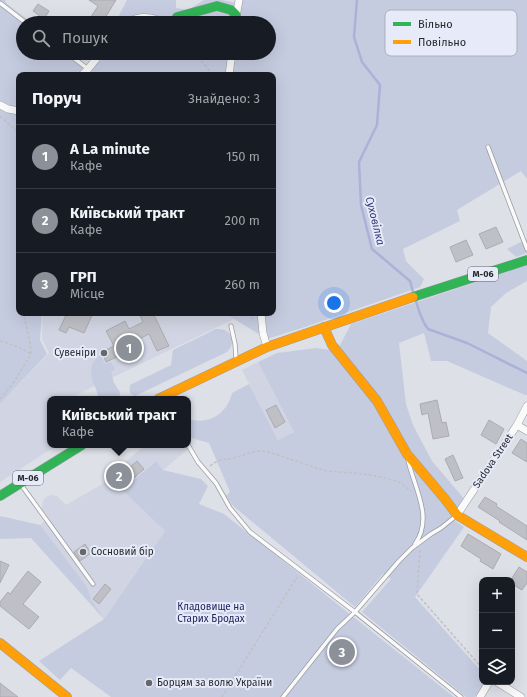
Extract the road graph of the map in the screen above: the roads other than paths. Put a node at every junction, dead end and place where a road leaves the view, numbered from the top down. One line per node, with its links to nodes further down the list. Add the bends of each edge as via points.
1 (239, 0): 6 (street)
2 (0, 3): 3 (lane)
3 (17, 16)
4 (181, 16): 5 (main road, via 217,6 231,10)
5 (234, 16)
6 (236, 16)
7 (76, 60): 10 (lane)
8 (95, 60): 10 (street)
9 (231, 60): 12 (street)
10 (88, 69): 11 (street)
11 (85, 72)
12 (229, 72)
13 (0, 106): 14 (street)
14 (16, 110)
15 (488, 148): 16 (lane)
16 (527, 249)
17 (527, 260): 20 (main road, М-06)
18 (261, 316): 21 (street)
19 (231, 326): 22 (lane)
20 (324, 327): 21 (main road, М-06); 29 (main road, via 332,344 377,401)
21 (267, 347): 22 (main road, М-06)
22 (236, 361): 23 (main road, М-06)
23 (164, 396)
24 (527, 406): 25 (street, Sadova Street)
25 (517, 425): 26 (street); 32 (street, Sadova Street)
26 (527, 431)
27 (77, 448): 30 (main road, М-06)
28 (190, 448): 36 (lane, via 230,508 250,532)
29 (407, 454): 32 (main road); 33 (lane, via 422,512 420,538)
30 (20, 484): 31 (main road, М-06); 35 (lane)
31 (0, 496)
32 (457, 515): 33 (lane); 34 (main road)
33 (412, 548): 36 (lane)
34 (527, 557)
35 (93, 584)
36 (355, 612): 41 (lane, via 337,629); 42 (lane)
37 (0, 643): 40 (main road)
38 (487, 685): 43 (street)
39 (502, 685): 44 (street)
40 (66, 697)
41 (283, 697)
42 (461, 697)
43 (480, 697)
44 (521, 697)

